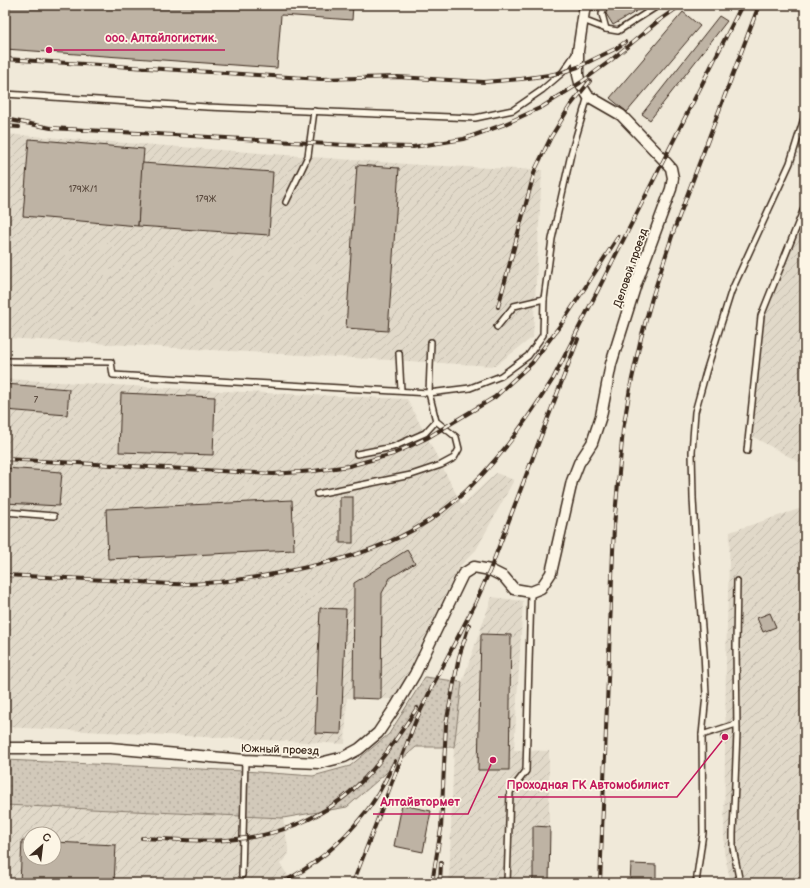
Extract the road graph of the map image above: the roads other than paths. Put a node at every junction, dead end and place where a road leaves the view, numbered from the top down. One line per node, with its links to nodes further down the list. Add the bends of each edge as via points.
1 (659, 5): 5 (lane, via 618,31)
2 (585, 6): 3 (lane); 4 (street)
3 (606, 6): 5 (lane, via 602,14)
4 (583, 20): 5 (lane); 6 (street)
5 (606, 28)
6 (578, 51): 8 (street, via 578,75); 9 (lane, via 563,72 513,110 475,118)
7 (5, 94): 9 (lane)
8 (588, 96): 13 (lane, via 571,154 552,239); 27 (street, Деловой проезд, via 621,115 664,159 671,168 674,178 611,364 601,416 592,443 579,463 572,481 551,573 541,588)
9 (314, 111): 11 (lane, via 308,156)
10 (805, 115): 29 (lane, via 790,163 732,292 695,412 692,452 693,498 706,695)
11 (286, 202)
12 (805, 206): 21 (lane, via 761,316)
13 (544, 299): 14 (lane, via 514,306); 19 (lane, via 543,336 528,356 501,376 470,388)
14 (497, 327)
15 (432, 342): 19 (lane)
16 (399, 353): 18 (lane)
17 (5, 361): 18 (lane, via 111,362 112,375)
18 (401, 392): 19 (lane)
19 (429, 393): 20 (lane)
20 (436, 421): 22 (lane, via 425,434 393,447); 23 (lane, via 456,437 459,449 454,458 410,475)
21 (747, 452)
22 (357, 454)
23 (317, 494)
24 (5, 512): 25 (lane)
25 (54, 516)
26 (737, 581): 28 (lane)
27 (531, 592): 31 (street, Южный проезд, via 514,588 504,577 490,570 474,567 463,574 415,674 396,706 378,733 359,749 344,758 320,763); 33 (lane, via 526,771 510,792)
28 (736, 724): 29 (lane); 35 (lane, via 733,848)
29 (702, 735): 34 (lane, via 703,833)
30 (5, 748): 31 (street, Южный проезд, via 110,748)
31 (244, 760): 32 (lane)
32 (242, 875)
33 (506, 883)
34 (696, 883)
35 (740, 883)

